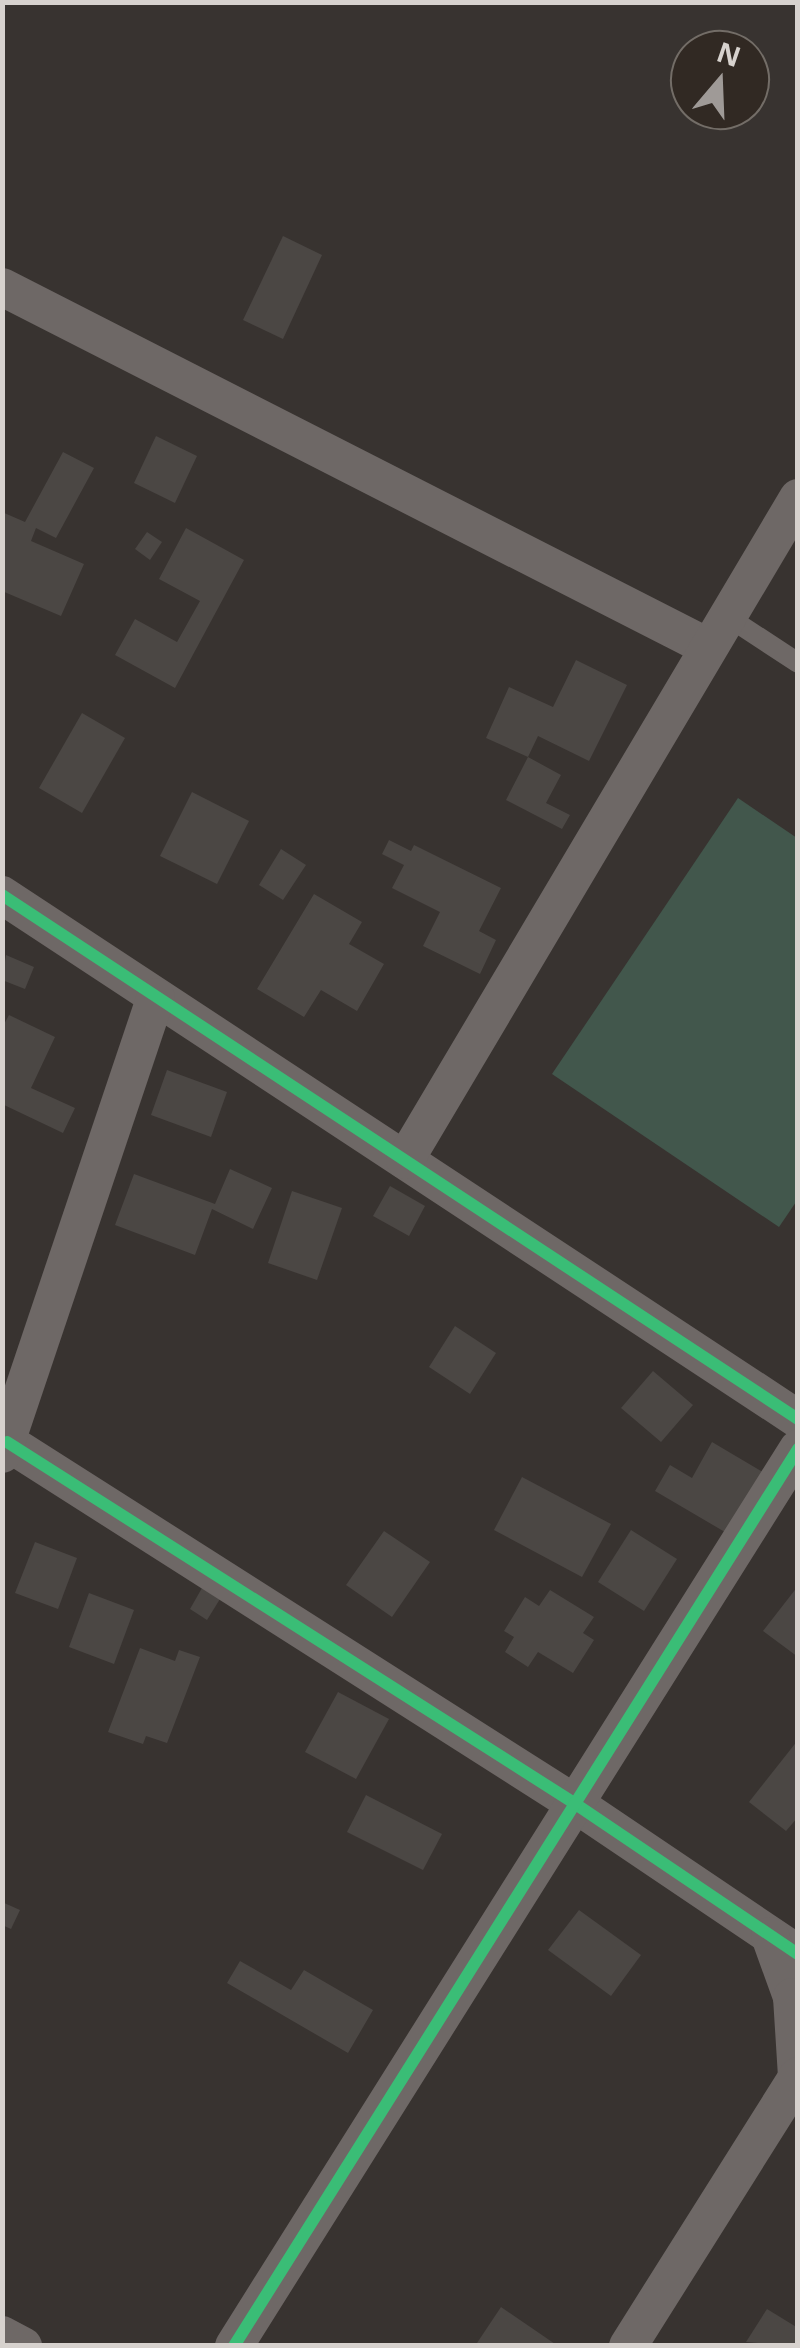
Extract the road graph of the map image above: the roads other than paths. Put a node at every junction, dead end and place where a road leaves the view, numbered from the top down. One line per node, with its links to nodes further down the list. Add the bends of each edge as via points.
1 (2, 287): 3 (street)
2 (798, 498): 3 (street)
3 (716, 630): 4 (lane); 7 (street)
4 (798, 662)
5 (2, 896): 6 (street)
6 (156, 996): 7 (street); 9 (street)
7 (404, 1160): 8 (street)
8 (798, 1418)
9 (5, 1448): 11 (street)
10 (798, 1449): 11 (street)
11 (574, 1804): 12 (street); 16 (street)
12 (784, 1945): 13 (street)
13 (797, 2076): 17 (street)
14 (2, 2336): 15 (street)
15 (22, 2346)
16 (234, 2346)
17 (628, 2346)

